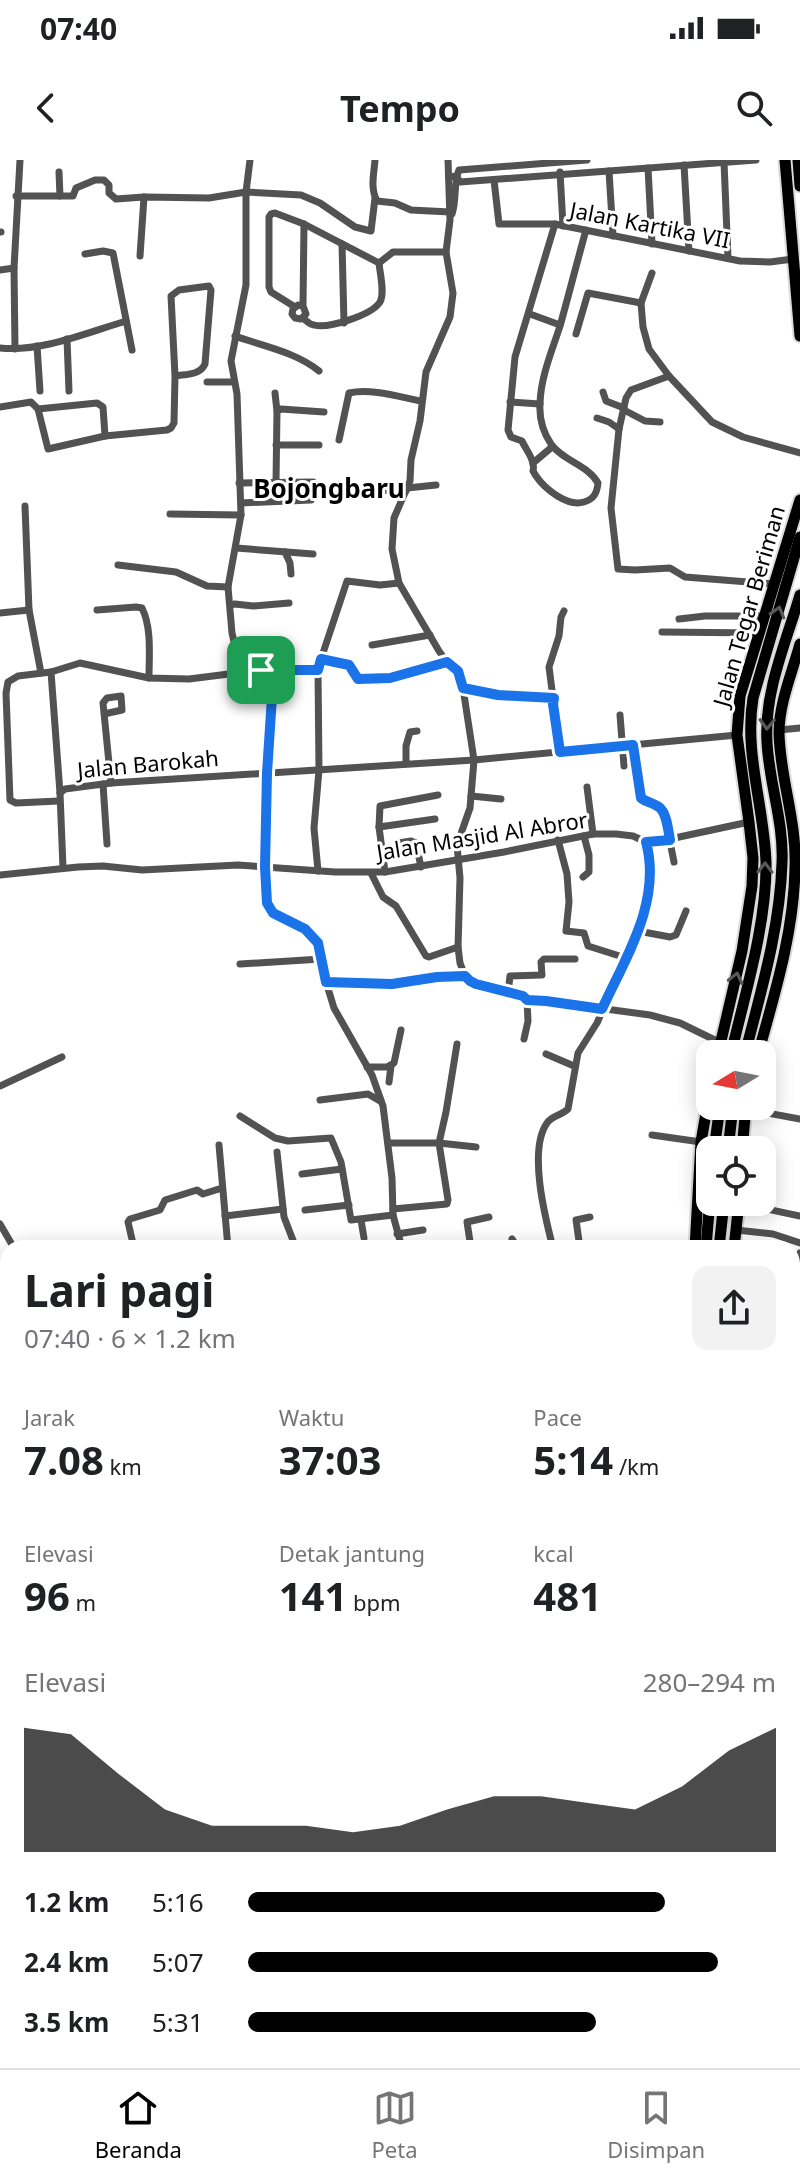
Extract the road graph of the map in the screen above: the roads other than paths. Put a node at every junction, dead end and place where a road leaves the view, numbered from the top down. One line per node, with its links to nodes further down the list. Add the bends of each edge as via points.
1 (20, 160): 27 (street)
2 (250, 160): 26 (street)
3 (375, 160): 30 (street)
4 (448, 160): 23 (street)
5 (470, 160): 18 (street)
6 (580, 160): 7 (street); 13 (street)
7 (587, 160)
8 (628, 160): 19 (street)
9 (756, 160): 14 (street)
10 (785, 160): 43 (main road)
11 (798, 160): 25 (main road)
12 (544, 162): 13 (street); 15 (street)
13 (559, 162): 22 (street)
14 (724, 162): 16 (street); 42 (street)
15 (507, 163): 18 (street)
16 (684, 165): 17 (street); 38 (street)
17 (648, 168): 19 (street); 37 (street)
18 (471, 169): 23 (street)
19 (629, 170): 20 (street)
20 (609, 171): 22 (street); 35 (street)
21 (59, 172): 28 (street)
22 (560, 175): 24 (street); 33 (street)
23 (453, 177): 24 (street, via 460,182); 31 (street, via 455,205)
24 (494, 180): 33 (street, Jalan Kartika VII, via 499,224)
25 (800, 186)
26 (246, 192): 29 (street, via 209,198); 30 (street, via 311,197 355,227 371,231); 56 (street, via 246,285)
27 (16, 196): 28 (street); 45 (street)
28 (60, 196): 29 (street, via 73,196 76,188 104,180 116,199)
29 (144, 197): 41 (street)
30 (375, 198): 31 (street)
31 (450, 216): 39 (street)
32 (304, 224): 36 (street); 50 (street); 50 (street, via 275,213 269,217 269,290)
33 (559, 225): 34 (street, Jalan Kartika VII); 51 (street)
34 (586, 230): 35 (street, Jalan Kartika VII); 54 (street)
35 (613, 236): 37 (street, Jalan Kartika VII)
36 (342, 244): 44 (street); 53 (street)
37 (652, 244): 38 (street, Jalan Kartika VII)
38 (689, 251): 42 (street, Jalan Kartika VII)
39 (446, 252): 44 (street, via 396,251); 72 (street, via 450,317 428,365)
40 (85, 254): 52 (street, via 113,253)
41 (140, 256)
42 (728, 258): 43 (street, Jalan Kartika VII)
43 (793, 259): 48 (main road)
44 (379, 263): 53 (street, via 379,303)
45 (14, 268): 46 (street); 61 (street)
46 (0, 270)
47 (652, 273): 49 (street)
48 (797, 273): 57 (main road)
49 (641, 303): 55 (street, via 588,293); 65 (street, via 649,349)
50 (299, 306): 53 (street, via 293,317 310,325)
51 (530, 314): 54 (street); 73 (street, via 515,357)
52 (126, 321): 58 (street); 62 (street)
53 (344, 323)
54 (560, 325): 74 (street)
55 (576, 334)
56 (235, 336): 63 (street, via 295,356); 67 (street)
57 (800, 336)
58 (67, 339): 59 (street); 69 (street)
59 (37, 346): 61 (street); 68 (street)
60 (0, 348): 61 (street)
61 (15, 349)
62 (132, 350)
63 (319, 371)
64 (175, 376): 64 (street, via 198,372 205,364 209,286 171,296); 83 (street, via 171,428)
65 (669, 376): 77 (street, via 631,390); 88 (street, via 712,422)
66 (207, 382): 67 (street)
67 (233, 382): 92 (street)
68 (40, 391)
69 (69, 391)
70 (603, 392): 77 (street, via 606,401)
71 (275, 393): 78 (street)
72 (421, 401): 84 (street, via 349,393); 94 (street)
73 (510, 402): 74 (street); 89 (street, via 509,434 522,441)
74 (540, 404): 87 (street, via 543,430)
75 (0, 407): 76 (street, via 31,402)
76 (38, 409): 83 (street, via 101,404); 83 (street, via 48,449)
77 (624, 409): 81 (street, via 645,421); 82 (street)
78 (277, 411): 79 (street); 85 (street)
79 (324, 412)
80 (597, 418): 82 (street)
81 (660, 422)
82 (619, 429): 110 (street, via 611,508 618,569 670,568 685,577)
83 (105, 436)
84 (339, 440)
85 (276, 445): 86 (street); 90 (street)
86 (319, 445)
87 (552, 447): 89 (street); 89 (street, via 596,479 596,494 578,503 566,501 541,483)
88 (800, 453)
89 (533, 463)
90 (276, 482): 91 (street); 92 (street)
91 (313, 482)
92 (239, 483): 98 (street)
93 (436, 485): 94 (street)
94 (407, 489): 95 (street); 109 (street, via 392,535)
95 (378, 490)
96 (311, 500): 98 (street)
97 (800, 500): 105 (main road, Jalan Tegar Beriman)
98 (241, 503): 101 (street)
99 (25, 506): 115 (street)
100 (170, 514): 101 (street)
101 (241, 515): 103 (street)
102 (800, 537): 105 (main road, Jalan Tegar Beriman)
103 (236, 548): 104 (street); 111 (street)
104 (285, 552): 106 (street); 108 (street)
105 (789, 553): 110 (main road, Jalan Tegar Beriman); 182 (main road, Jalan Tegar Beriman, one-way to 105, via 765,841 750,717)
106 (313, 554)
107 (118, 565): 111 (street, via 176,572 207,586)
108 (291, 574)
109 (399, 583): 123 (street); 126 (street, via 347,581)
110 (774, 584): 119 (main road, Jalan Tegar Beriman)
111 (228, 587): 114 (street)
112 (800, 595): 157 (main road, Jalan Tegar Beriman, one-way to 157, via 767,717)
113 (289, 603): 114 (street)
114 (230, 605): 128 (street, via 237,654 244,666)
115 (29, 610): 118 (street); 131 (street)
116 (97, 610): 133 (street, via 142,608)
117 (564, 611): 135 (street, via 549,667)
118 (0, 613)
119 (764, 616): 120 (street); 122 (main road, Jalan Tegar Beriman)
120 (679, 619)
121 (662, 632): 122 (street)
122 (759, 633): 141 (main road, Jalan Tegar Beriman, via 740,696)
123 (430, 635): 125 (street); 127 (street)
124 (800, 644): 132 (main road)
125 (372, 645)
126 (321, 659): 127 (street, via 349,665 358,679 380,680); 129 (street)
127 (447, 662): 134 (street, via 458,671)
128 (261, 670): 129 (street); 133 (street); 149 (street, via 269,677 272,697)
129 (318, 670): 148 (street)
130 (51, 672): 131 (street); 133 (street, via 80,663); 155 (street)
131 (41, 673): 159 (street, via 8,682)
132 (796, 675): 139 (main road)
133 (149, 678)
134 (463, 688): 135 (street); 145 (street)
135 (554, 698): 144 (street)
136 (104, 714): 151 (street)
137 (620, 715): 143 (street)
138 (800, 728): 139 (street)
139 (779, 730): 150 (main road)
140 (417, 731): 146 (street, via 407,737)
141 (737, 735): 142 (street, Jalan Barokah); 162 (main road, Jalan Tegar Beriman)
142 (633, 745): 143 (street, Jalan Barokah); 166 (street, via 641,798 664,812)
143 (622, 746): 144 (street, Jalan Barokah); 147 (street)
144 (560, 752): 145 (street, Jalan Barokah)
145 (474, 760): 146 (street, Jalan Barokah); 154 (street)
146 (406, 763): 148 (street, Jalan Barokah)
147 (624, 766)
148 (319, 770): 149 (street, Jalan Barokah); 175 (street, via 314,828)
149 (267, 773): 151 (street, Jalan Barokah); 172 (street)
150 (784, 775): 157 (main road); 160 (main road)
151 (107, 783): 155 (street, Jalan Barokah, via 65,789); 169 (street)
152 (587, 787): 164 (street)
153 (438, 795): 163 (street, via 381,805)
154 (471, 796): 156 (street); 170 (street, via 457,845)
155 (60, 797): 159 (street); 174 (street, Jalan Barokah)
156 (501, 799)
157 (775, 799): 183 (main road, Jalan Tegar Beriman, via 782,860)
158 (0, 800): 159 (street)
159 (10, 800)
160 (795, 818): 180 (main road)
161 (435, 819): 163 (street)
162 (749, 822): 166 (street, Jalan Masjid Al Abror); 198 (main road, Jalan Tegar Beriman, one-way to 162, via 751,900)
163 (379, 827): 176 (street)
164 (588, 835): 165 (street, Jalan Masjid Al Abror); 167 (street, Jalan Masjid Al Abror, via 633,836); 179 (street, via 591,865)
165 (558, 840): 170 (street, Jalan Masjid Al Abror); 186 (street, via 567,874 567,933 584,933 588,946)
166 (670, 840): 167 (street, Jalan Masjid Al Abror); 171 (street)
167 (646, 842): 184 (street, via 651,881)
168 (399, 843): 173 (street, via 416,843)
169 (107, 844)
170 (459, 860): 173 (street, Jalan Masjid Al Abror); 185 (street)
171 (674, 862)
172 (265, 867): 174 (street, Jalan Masjid Al Abror); 175 (street, Jalan Masjid Al Abror); 187 (street, via 270,908 313,936)
173 (421, 867): 176 (street, Jalan Masjid Al Abror)
174 (63, 868): 178 (street, Jalan Masjid Al Abror)
175 (318, 871): 177 (street, Jalan Masjid Al Abror)
176 (385, 872): 177 (street, Jalan Masjid Al Abror)
177 (371, 873): 185 (street, via 426,956)
178 (0, 875)
179 (583, 877)
180 (797, 890): 201 (main road)
181 (686, 911): 184 (street, via 676,935)
182 (761, 914): 183 (main road); 199 (main road, Jalan Tegar Beriman)
183 (777, 917): 200 (main road, Jalan Tegar Beriman)
184 (638, 931): 186 (street)
185 (458, 947): 190 (street)
186 (626, 958): 194 (street)
187 (321, 959): 189 (street); 191 (street)
188 (575, 959): 192 (street, via 544,959 542,975 510,976)
189 (240, 964)
190 (465, 976): 191 (street, via 392,984); 192 (street)
191 (326, 982): 207 (street, via 340,1021)
192 (508, 993): 193 (street)
193 (527, 1000): 194 (street); 196 (street)
194 (602, 1009): 197 (street, via 680,1023); 206 (street)
195 (401, 1030): 205 (street)
196 (524, 1039)
197 (707, 1040)
198 (722, 1040)
199 (734, 1040)
200 (748, 1040)
201 (762, 1040)
202 (457, 1044): 230 (street)
203 (546, 1054): 206 (street)
204 (62, 1057): 209 (street)
205 (391, 1066): 207 (street); 208 (street)
206 (574, 1066): 260 (street, via 568,1109 546,1124 540,1146)
207 (367, 1067): 211 (street)
208 (389, 1082)
209 (0, 1086)
210 (320, 1100): 211 (street, via 368,1094)
211 (383, 1108): 229 (street)
212 (776, 1114): 214 (street)
213 (240, 1116): 234 (street, via 275,1138 331,1138)
214 (800, 1119)
215 (704, 1120): 219 (main road)
216 (718, 1120): 220 (main road)
217 (731, 1120): 221 (main road)
218 (745, 1120): 222 (main road)
219 (703, 1128): 220 (main road); 224 (main road)
220 (716, 1130): 225 (main road)
221 (729, 1132): 222 (main road); 226 (main road)
222 (743, 1133): 227 (main road)
223 (652, 1135): 228 (street)
224 (702, 1136)
225 (715, 1136)
226 (729, 1136)
227 (743, 1136)
228 (696, 1141)
229 (388, 1143): 230 (street); 241 (street)
230 (439, 1143): 232 (street); 241 (street, via 447,1204)
231 (219, 1145): 236 (street)
232 (476, 1147)
233 (277, 1152): 238 (street)
234 (342, 1169): 235 (street); 237 (street)
235 (302, 1174)
236 (222, 1188): 242 (street); 255 (street, via 165,1200 160,1210 130,1219)
237 (349, 1205): 239 (street); 250 (street, via 351,1220)
238 (283, 1209): 242 (street); 257 (street)
239 (305, 1210)
240 (776, 1211): 247 (street)
241 (393, 1212): 250 (street); 253 (street)
242 (225, 1216): 256 (street)
243 (697, 1216): 262 (main road)
244 (709, 1216): 263 (main road)
245 (722, 1216): 264 (main road)
246 (737, 1216): 252 (main road)
247 (800, 1216)
248 (489, 1217): 259 (street, via 467,1222)
249 (590, 1217): 261 (street, via 576,1220)
250 (361, 1220): 254 (street)
251 (423, 1230): 253 (street)
252 (736, 1230): 265 (main road); 266 (street)
253 (397, 1234): 258 (street)
254 (364, 1238)
255 (132, 1240)
256 (227, 1240)
257 (293, 1240)
258 (399, 1240)
259 (470, 1240)
260 (551, 1240)
261 (579, 1240)
262 (695, 1240)
263 (707, 1240)
264 (720, 1240)
265 (735, 1240)
266 (791, 1240)

